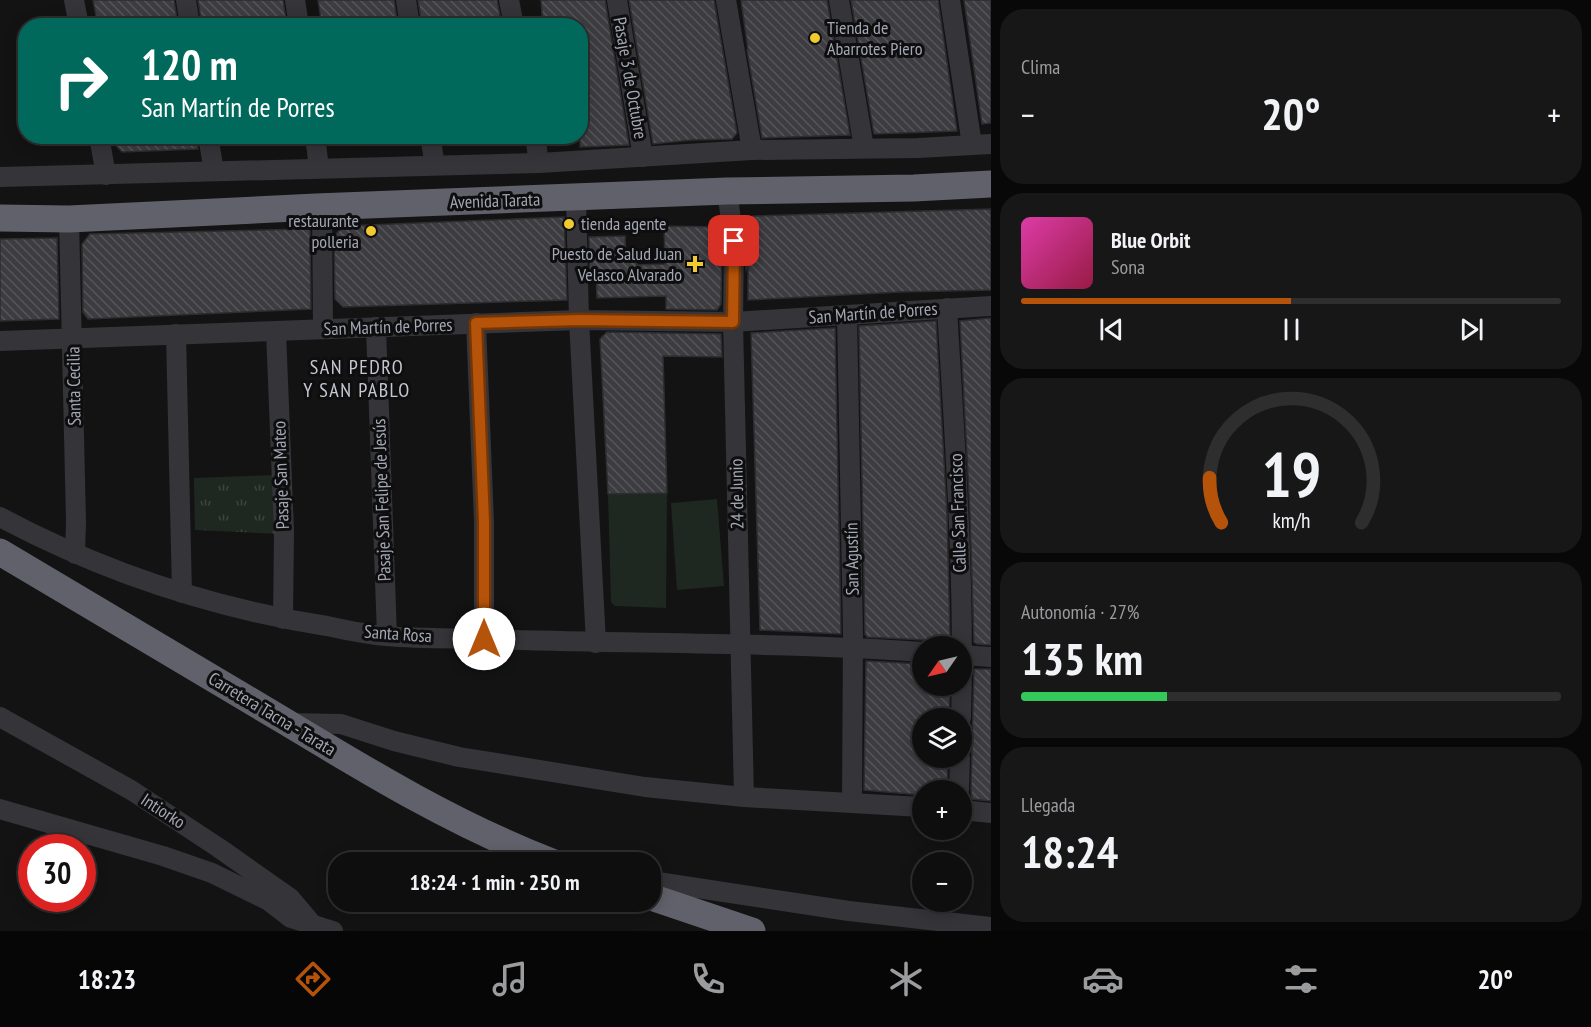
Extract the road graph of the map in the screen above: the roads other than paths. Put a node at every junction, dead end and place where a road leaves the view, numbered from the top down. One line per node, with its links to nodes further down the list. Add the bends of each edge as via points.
1 (74, 0): 10 (street)
2 (186, 0): 11 (street)
3 (296, 0): 12 (street)
4 (406, 0): 13 (street)
5 (509, 0): 14 (street)
6 (617, 0): 23 (street, Pasaje 3 de Octubre)
7 (726, 0): 22 (street)
8 (838, 0): 21 (street)
9 (950, 0): 20 (street)
10 (77, 18)
11 (189, 18)
12 (298, 18)
13 (409, 18)
14 (512, 18)
15 (100, 144): 28 (street)
16 (209, 144): 27 (street)
17 (316, 144): 26 (street)
18 (431, 144): 25 (street)
19 (536, 144): 24 (street)
20 (981, 145): 21 (street, Avenida Tarata)
21 (864, 148): 22 (street, Avenida Tarata)
22 (752, 150): 23 (street, Avenida Tarata)
23 (643, 157): 24 (street, Avenida Tarata)
24 (539, 163): 25 (street, Avenida Tarata)
25 (435, 165): 26 (street, Avenida Tarata)
26 (319, 168): 27 (street, Avenida Tarata)
27 (214, 171): 28 (street, Avenida Tarata)
28 (106, 175): 29 (street, Avenida Tarata)
29 (0, 177)
30 (991, 184): 31 (highway, Avenida Tarata)
31 (727, 191): 32 (highway, Avenida Tarata); 40 (street, 24 de Junio, via 734,241)
32 (576, 198): 33 (highway, Avenida Tarata); 39 (street)
33 (322, 207): 35 (highway, Avenida Tarata); 43 (street)
34 (0, 218): 35 (highway, Avenida Tarata)
35 (69, 219): 46 (street, Santa Cecilia)
36 (991, 306): 37 (street, San Martín de Porres)
37 (947, 308): 38 (street, San Martín de Porres); 54 (street, Calle San Francisco)
38 (847, 315): 40 (street, San Martín de Porres); 58 (street, San Agustín)
39 (579, 320): 40 (street, San Martín de Porres); 41 (street, San Martín de Porres); 56 (street)
40 (733, 322): 57 (street, 24 de Junio)
41 (476, 323): 42 (street, San Martín de Porres); 55 (street)
42 (376, 327): 43 (street, San Martín de Porres); 53 (street, Pasaje San Felipe de Jesús)
43 (322, 329): 44 (street, San Martín de Porres)
44 (276, 331): 45 (street, San Martín de Porres); 52 (street, Pasaje San Mateo, via 284,532)
45 (176, 334): 46 (street, San Martín de Porres); 51 (street)
46 (73, 338): 47 (street, San Martín de Porres); 50 (street, Santa Cecilia)
47 (0, 341)
48 (0, 518): 50 (street, Santa Rosa)
49 (0, 552): 63 (highway, Carretera Tacna - Tarata)
50 (75, 554): 51 (street, Santa Rosa)
51 (182, 593): 52 (street, Santa Rosa)
52 (283, 619): 53 (street, Santa Rosa)
53 (387, 636): 55 (street, Santa Rosa)
54 (961, 636)
55 (484, 639): 56 (street, Santa Rosa)
56 (596, 643): 57 (street, Santa Rosa)
57 (739, 644): 58 (street, Santa Rosa); 64 (street, 24 de Junio)
58 (853, 647): 59 (street, Santa Rosa); 65 (street, San Agustín)
59 (912, 651)
60 (972, 656): 61 (street)
61 (991, 657)
62 (0, 717): 73 (street, Intiorko, via 131,790 219,848 290,898)
63 (288, 723): 64 (street, via 341,724 459,757 645,787); 70 (highway, Carretera Tacna - Tarata, via 463,824)
64 (744, 797): 65 (street)
65 (852, 802): 66 (street)
66 (912, 806)
67 (0, 809): 73 (street, via 212,873 269,901 291,918)
68 (972, 811): 69 (street)
69 (991, 813)
70 (529, 852)
71 (661, 883): 74 (street, via 849,911)
72 (661, 900): 76 (highway)
73 (312, 924): 75 (street)
74 (991, 927)
75 (333, 931)
76 (752, 931)

